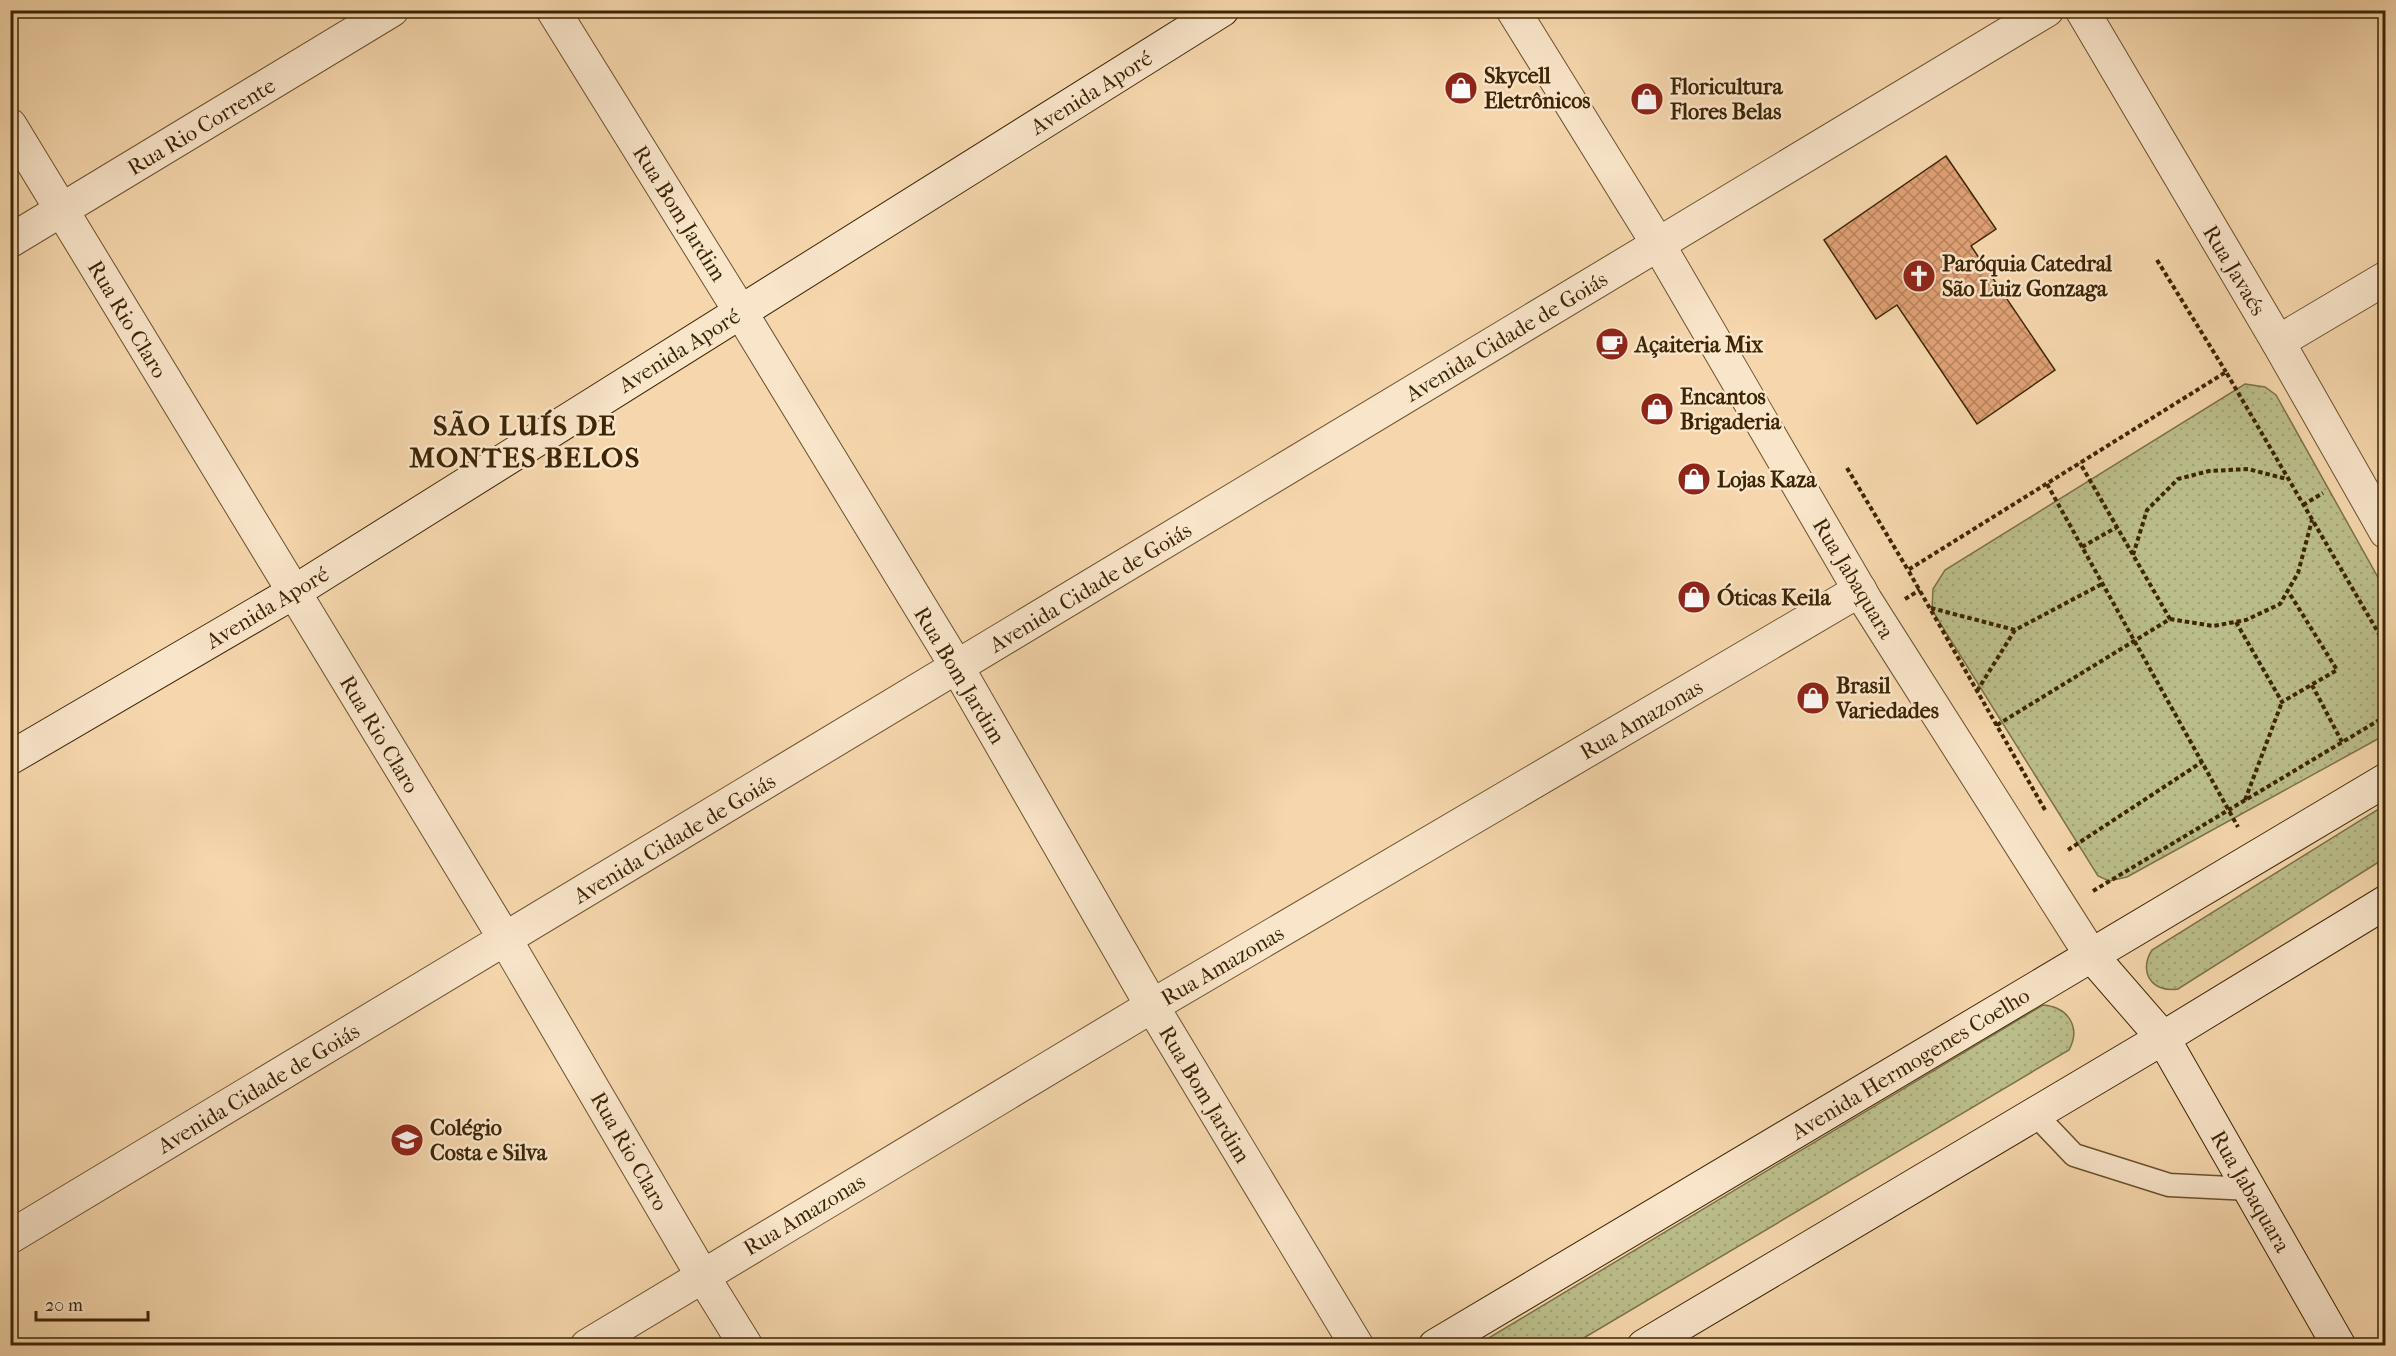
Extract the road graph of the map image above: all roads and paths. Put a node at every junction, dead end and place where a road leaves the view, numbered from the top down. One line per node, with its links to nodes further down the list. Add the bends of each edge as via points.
1 (392, 10): 8 (street, Rua Rio Corrente)
2 (554, 10): 13 (street, Rua Bom Jardim)
3 (1222, 10): 13 (street, Avenida Aporé)
4 (1513, 10): 10 (street, Rua Jabaquara)
5 (2047, 10): 10 (street, Avenida Cidade de Goiás)
6 (2082, 10): 14 (street, Rua Javaés)
7 (10, 125): 8 (street, Rua Rio Claro)
8 (63, 211): 9 (street, Rua Rio Corrente); 29 (street, Rua Rio Claro)
9 (10, 241)
10 (1658, 244): 27 (street, Rua Jabaquara); 36 (street, Avenida Cidade de Goiás)
11 (2157, 260): 15 (path)
12 (2385, 278): 14 (street)
13 (740, 311): 29 (street, Avenida Aporé); 36 (street, Rua Bom Jardim)
14 (2278, 342): 22 (street, Rua Javaés)
15 (2226, 372): 16 (path); 18 (path)
16 (2080, 463): 19 (path); 21 (path)
17 (1847, 468): 25 (path)
18 (2288, 479): 20 (path); 24 (path, via 2248,469 2209,471 2178,479 2147,510)
19 (2047, 484): 23 (path); 25 (path)
20 (2312, 520): 28 (path, via 2298,573); 35 (path)
21 (2117, 526): 23 (path); 24 (path)
22 (2385, 532)
23 (2082, 547): 26 (path)
24 (2133, 555): 31 (path)
25 (1908, 570): 30 (path)
26 (2102, 584): 33 (path); 34 (path)
27 (1860, 590): 55 (street, Rua Jabaquara); 56 (street, Rua Amazonas)
28 (2288, 591): 32 (path, via 2280,604); 37 (path, via 2337,670)
29 (294, 592): 43 (street, Avenida Aporé); 54 (street, Rua Rio Claro)
30 (1929, 606): 33 (path); 38 (path)
31 (2170, 619): 32 (path, via 2213,626); 34 (path)
32 (2236, 622): 39 (path)
33 (2015, 630): 38 (path)
34 (2135, 641): 41 (path); 44 (path)
35 (2385, 646)
36 (957, 667): 54 (street, Avenida Cidade de Goiás); 56 (street, Rua Bom Jardim)
37 (2312, 685): 39 (path); 42 (path)
38 (1977, 691): 41 (path)
39 (2282, 702): 46 (path)
40 (2385, 716): 42 (path)
41 (1997, 725): 48 (path)
42 (2342, 742): 46 (path)
43 (10, 758)
44 (2202, 762): 47 (path); 50 (path)
45 (2385, 780): 55 (street, Avenida Hermogenes Coelho)
46 (2245, 800): 47 (path)
47 (2229, 810): 52 (path)
48 (2050, 819)
49 (2062, 840): 50 (path)
50 (2068, 850): 51 (path)
51 (2074, 861)
52 (2091, 892)
53 (2385, 902): 57 (street)
54 (505, 939): 60 (street, Avenida Cidade de Goiás); 61 (street, Rua Rio Claro)
55 (2091, 955): 57 (street, Rua Jabaquara); 65 (street, Avenida Hermogenes Coelho)
56 (1152, 1006): 61 (street, Rua Amazonas); 64 (street, Rua Bom Jardim)
57 (2163, 1038): 58 (street); 59 (street, Rua Jabaquara)
58 (2035, 1114): 59 (lane, via 2074,1155 2169,1185); 66 (street)
59 (2250, 1189): 67 (street, Rua Jabaquara)
60 (10, 1238)
61 (702, 1275): 62 (street, Rua Amazonas); 63 (street, Rua Rio Claro)
62 (587, 1346)
63 (746, 1346)
64 (1357, 1346)
65 (1435, 1346)
66 (1644, 1346)
67 (2339, 1346)

